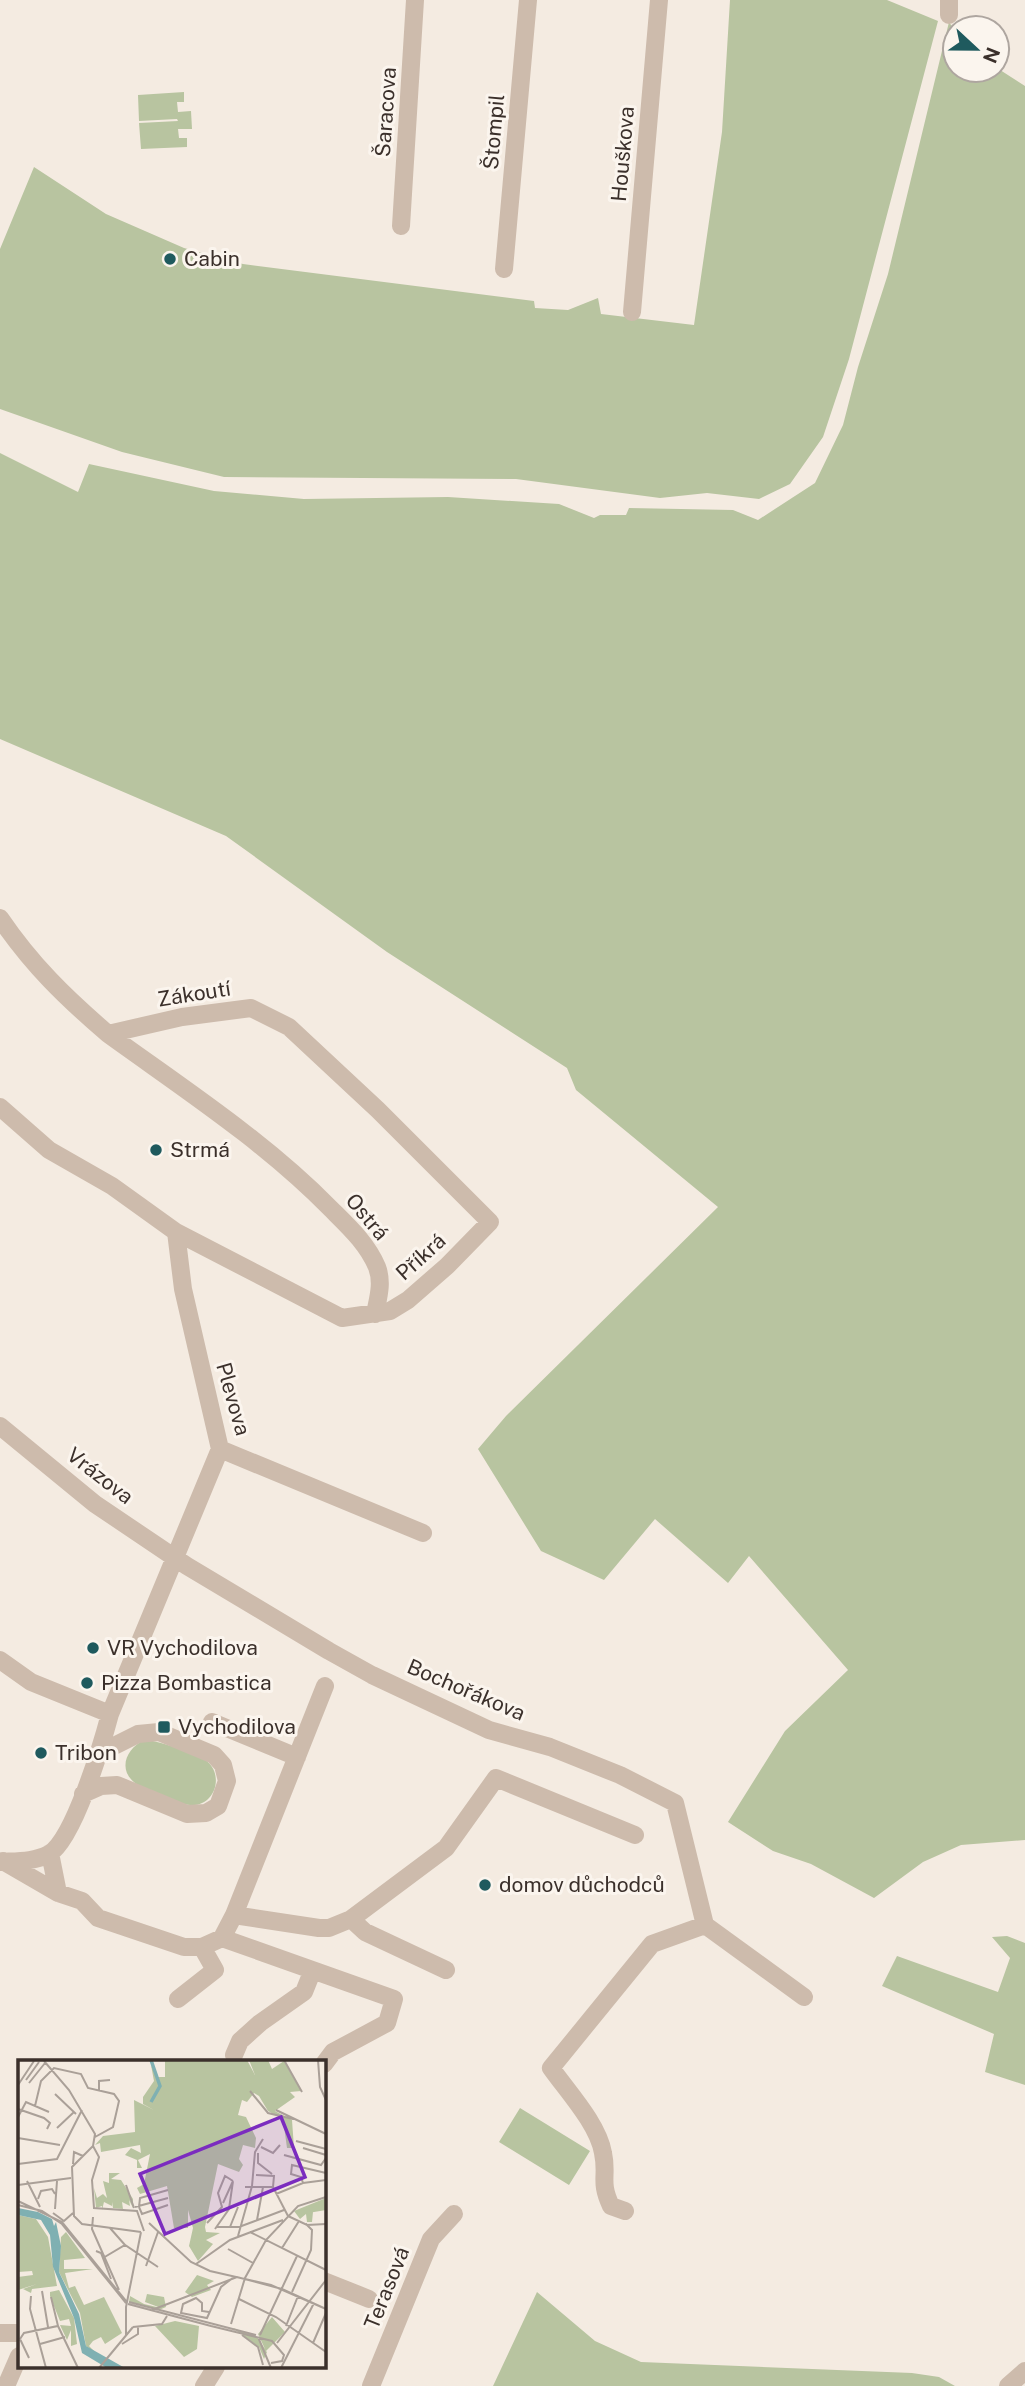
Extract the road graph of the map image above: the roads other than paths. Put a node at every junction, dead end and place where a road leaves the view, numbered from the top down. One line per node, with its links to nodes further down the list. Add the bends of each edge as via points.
1 (415, 0): 4 (street, Šaracova)
2 (528, 0): 5 (street, Štompil)
3 (659, 0): 6 (street, Houškova)
4 (401, 226)
5 (504, 269)
6 (632, 312)
7 (0, 919): 8 (street, via 60,993)
8 (108, 1034): 10 (street, Zákoutí, via 251,1008 289,1027); 12 (street, Ostrá, via 302,1179 359,1238 381,1283)
9 (0, 1107): 11 (street, via 49,1150 112,1185)
10 (490, 1222): 12 (street, Příkrá, via 408,1300)
11 (176, 1232): 12 (street, via 342,1318); 14 (street, Plevova, via 183,1289)
12 (375, 1314)
13 (0, 1426): 16 (street, Vrázova, via 95,1504)
14 (220, 1449): 15 (street, Plevova); 16 (street)
15 (423, 1533)
16 (176, 1559): 19 (street); 30 (street, Bochořákova, via 372,1675 489,1730 550,1747 675,1803)
17 (0, 1660): 19 (street, via 31,1682)
18 (325, 1686): 22 (street)
19 (110, 1714): 21 (street)
20 (212, 1722): 22 (street)
21 (100, 1753): 23 (street); 23 (street, via 138,1734 159,1732 214,1755 227,1780 218,1806 206,1813 187,1814 117,1785)
22 (297, 1757): 28 (street)
23 (83, 1794): 25 (street, via 66,1833)
24 (635, 1835): 29 (street, via 496,1778 446,1848)
25 (50, 1853): 26 (street); 27 (street)
26 (1, 1861): 27 (street)
27 (58, 1893): 32 (street, via 82,1901 98,1918 184,1947)
28 (234, 1915): 29 (street, via 319,1928); 31 (street)
29 (351, 1919): 33 (street, via 365,1932)
30 (705, 1925): 35 (street); 39 (street, via 652,1944 551,2068 594,2128 603,2153 603,2189 611,2206)
31 (222, 1938): 32 (street); 34 (street)
32 (202, 1947): 36 (street, via 215,1970)
33 (446, 1970)
34 (312, 1972): 37 (street, via 304,1992 240,2040); 38 (street, via 394,1999 387,2024 333,2052)
35 (804, 1997)
36 (178, 1999)
37 (234, 2055)
38 (326, 2061)
39 (625, 2211)
40 (454, 2214): 50 (street, Terasová, via 431,2239)
41 (326, 2282): 42 (street)
42 (369, 2298)
43 (0, 2333): 44 (street)
44 (18, 2333)
45 (18, 2358): 48 (street)
46 (215, 2368): 49 (street)
47 (1025, 2371): 51 (street)
48 (6, 2386)
49 (204, 2386)
50 (371, 2386)
51 (1008, 2386)

